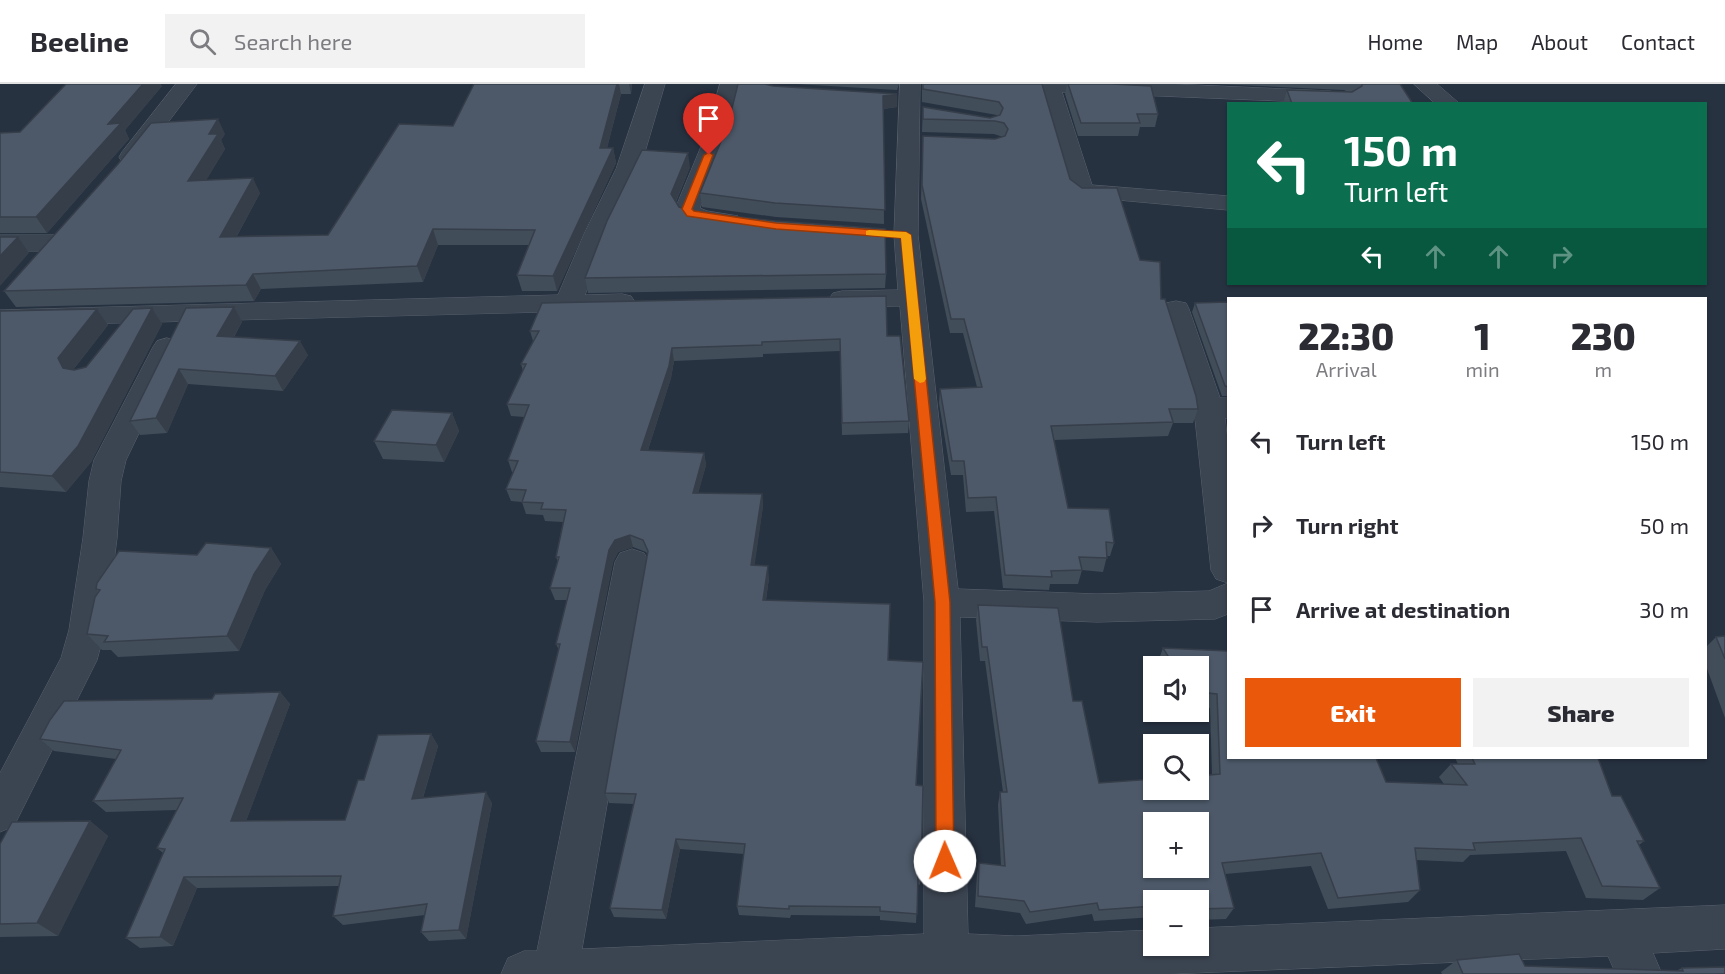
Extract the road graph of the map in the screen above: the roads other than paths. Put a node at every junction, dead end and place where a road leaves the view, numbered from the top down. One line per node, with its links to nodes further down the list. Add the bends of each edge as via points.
1 (187, 84): 9 (street)
2 (655, 84): 17 (street, via 628,169)
3 (730, 84): 11 (street, via 716,137 687,209 698,217)
4 (1424, 84): 7 (street)
5 (1049, 85): 6 (street); 10 (street, via 1082,191)
6 (1344, 98)
7 (1447, 102)
8 (912, 112): 14 (street, via 895,234)
9 (117, 173)
10 (1227, 203)
11 (753, 224)
12 (0, 243): 13 (street, via 63,234)
13 (31, 269)
14 (911, 297): 15 (street); 27 (street)
15 (817, 299)
16 (651, 302): 17 (street)
17 (568, 303): 20 (street)
18 (3, 306): 21 (street)
19 (1176, 309): 23 (street)
20 (184, 313): 21 (street); 28 (street, via 110,460 87,630 79,660)
21 (134, 315): 22 (street)
22 (113, 340)
23 (1219, 408): 24 (street)
24 (1227, 552)
25 (632, 562): 33 (street)
26 (1227, 598): 27 (street, via 1215,604 1097,608)
27 (942, 602): 31 (street)
28 (0, 813)
29 (1725, 927): 30 (street)
30 (1621, 933): 32 (street); 34 (street)
31 (946, 955): 32 (street); 33 (street)
32 (1017, 966)
33 (540, 973)
34 (1639, 974)

